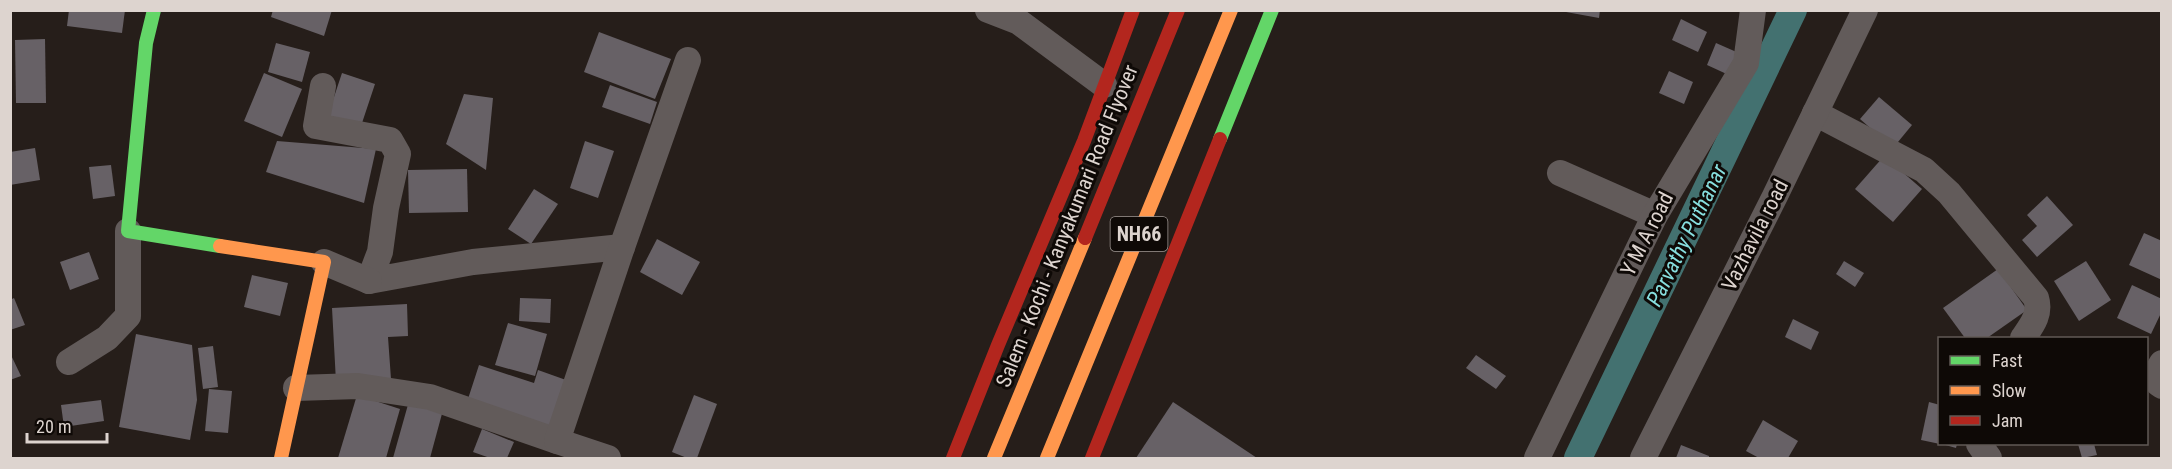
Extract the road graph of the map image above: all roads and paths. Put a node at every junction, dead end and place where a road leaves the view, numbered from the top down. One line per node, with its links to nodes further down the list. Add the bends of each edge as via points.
1 (154, 10): 15 (main road, via 146,43)
2 (988, 10): 10 (street, via 1019,22)
3 (1133, 10): 10 (main road)
4 (1178, 10): 27 (main road, Salem - Kochi - Kanyakumari Road Flyover / NH66)
5 (1232, 10): 28 (main road, NH66)
6 (1272, 10): 29 (main road)
7 (1753, 10): 14 (street, Y M A road, via 1746,63)
8 (1864, 10): 12 (street, Vazhavila road)
9 (688, 60): 16 (street)
10 (1104, 85): 26 (main road)
11 (323, 86): 18 (street, via 316,126 390,140 398,154 380,252)
12 (1815, 113): 19 (street, via 1924,170 1949,193 2036,298 2039,307); 31 (street, Vazhavila road)
13 (1560, 173): 14 (street)
14 (1655, 215): 30 (street, Y M A road)
15 (128, 231): 17 (main road); 20 (street, via 128,316 107,338)
16 (622, 247): 18 (street, via 473,262); 22 (street)
17 (324, 262): 18 (street); 21 (main road)
18 (369, 281)
19 (2024, 337)
20 (69, 362)
21 (296, 388): 22 (street, via 358,387 430,397); 24 (main road)
22 (557, 441): 25 (street)
23 (1980, 445): 32 (street)
24 (281, 459)
25 (608, 459)
26 (953, 459)
27 (994, 459)
28 (1047, 459)
29 (1092, 459)
30 (1537, 459)
31 (1643, 459)
32 (1991, 459)

